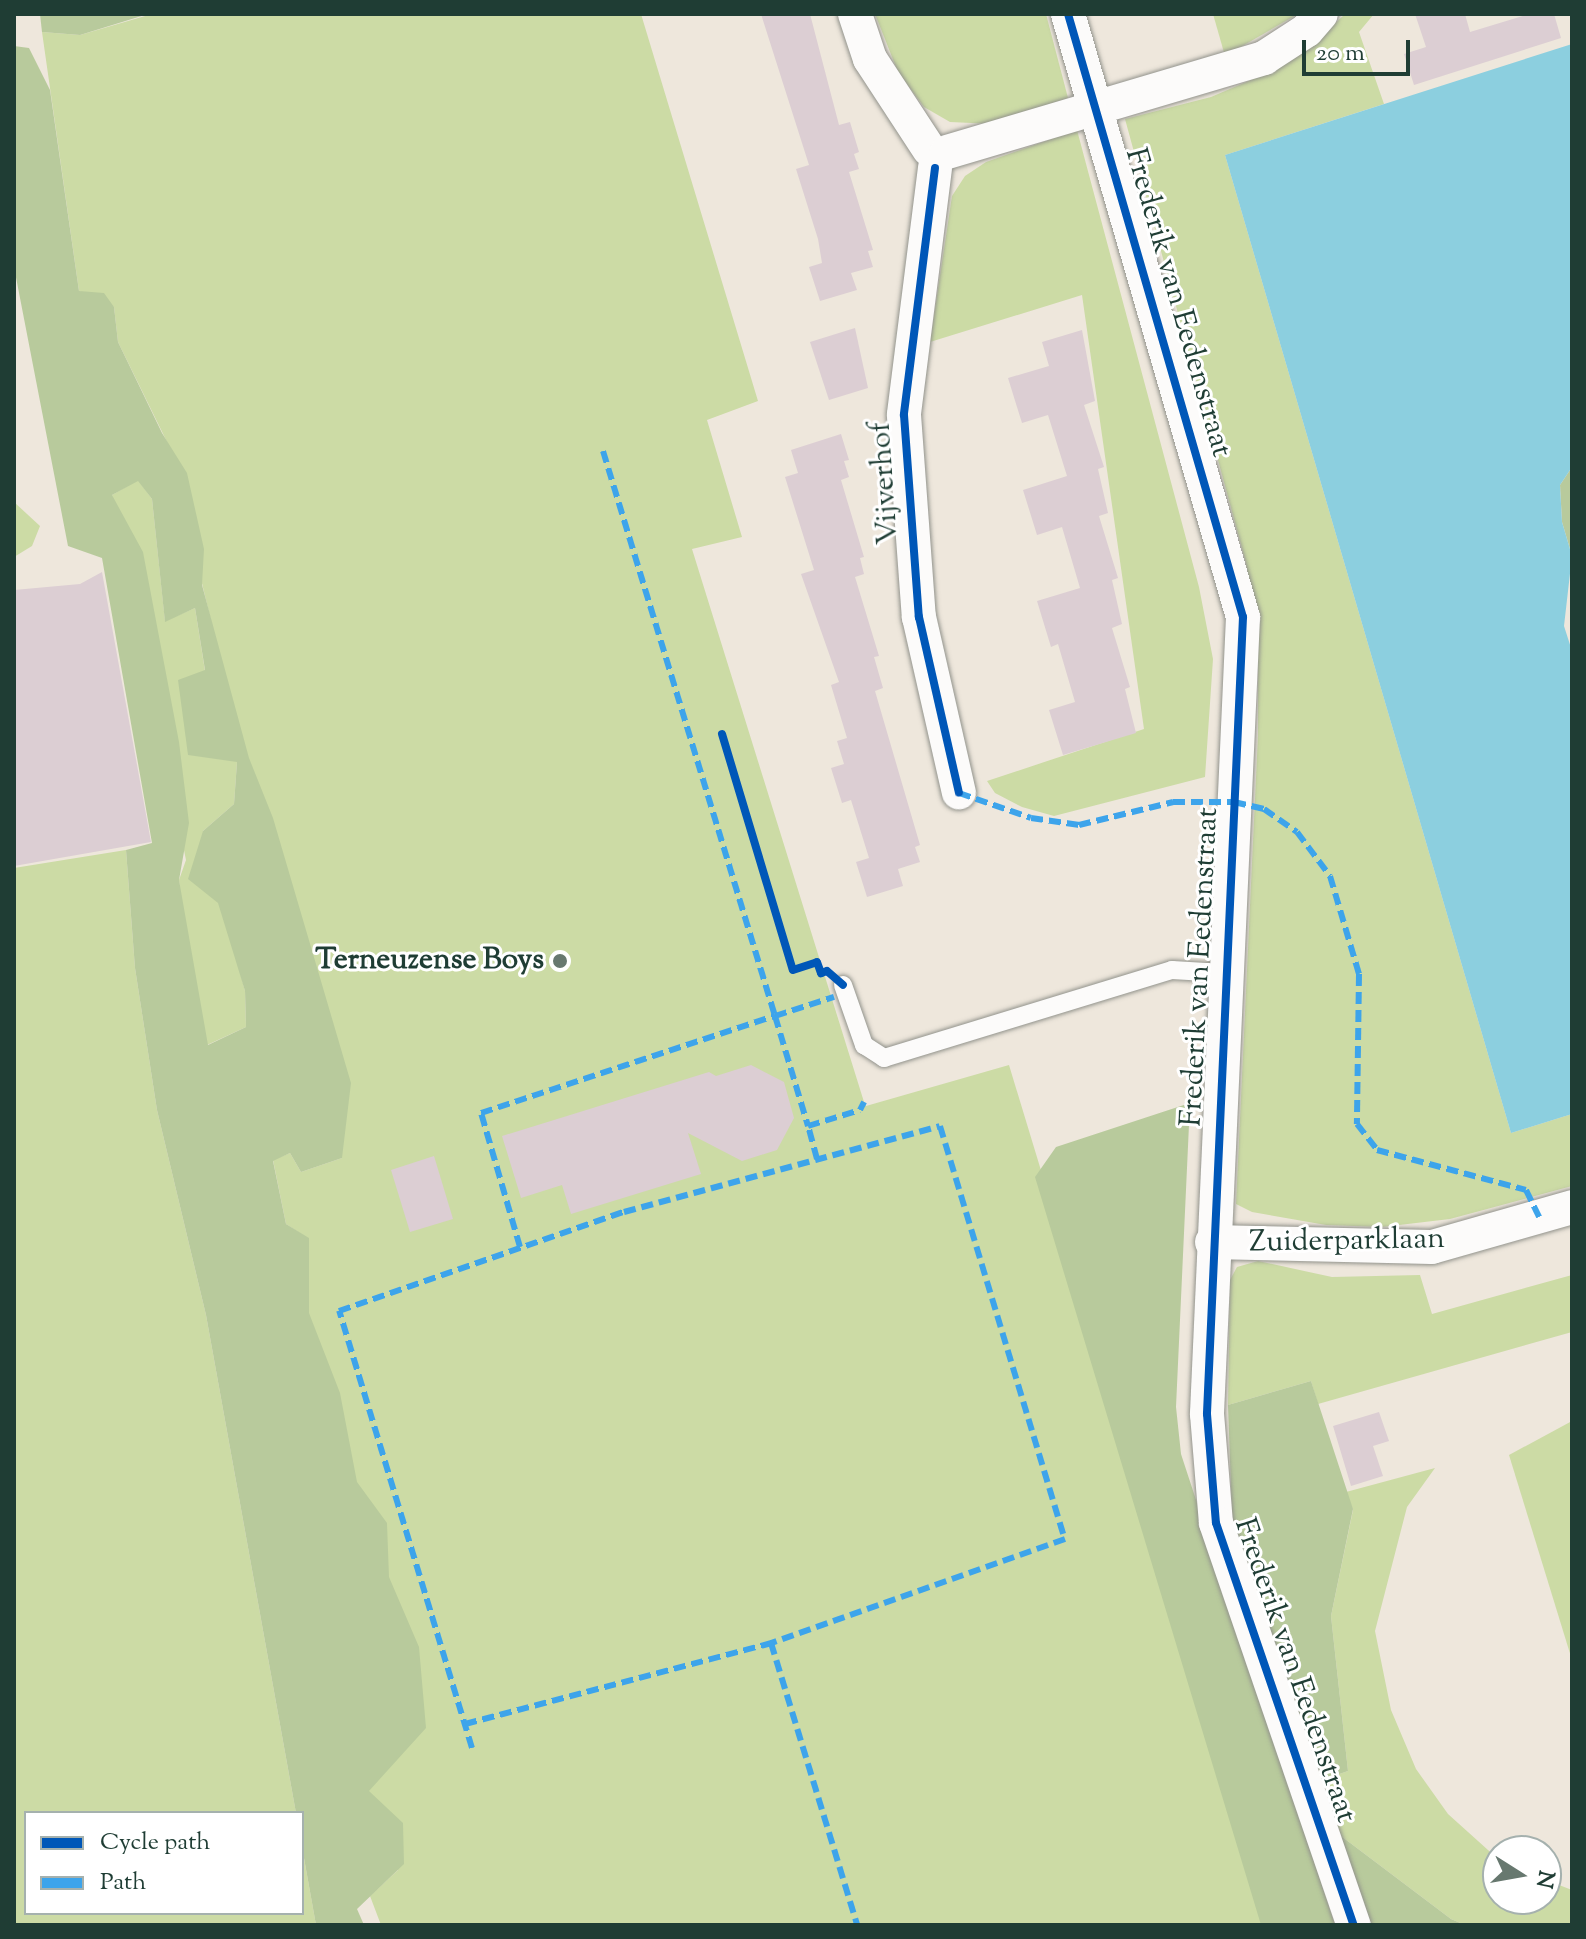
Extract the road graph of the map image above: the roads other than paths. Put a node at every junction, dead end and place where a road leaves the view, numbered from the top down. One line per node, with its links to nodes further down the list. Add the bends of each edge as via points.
1 (855, 14): 5 (street, via 870,59)
2 (1068, 14): 4 (street, Frederik van Eedenstraat)
3 (1321, 14): 4 (street, via 1307,30 1264,58)
4 (1097, 111): 5 (street); 7 (street, Frederik van Eedenstraat, via 1243,617)
5 (937, 156): 6 (street, Vijverhof, via 904,415 919,617)
6 (959, 793)
7 (1223, 973): 8 (lane, via 1172,970 884,1058 864,1045); 10 (street, Frederik van Eedenstraat)
8 (841, 992)
9 (1572, 1207): 10 (street, Zuiderparklaan, via 1432,1247)
10 (1212, 1242): 11 (street, Frederik van Eedenstraat, via 1207,1414 1216,1523)
11 (1354, 1925)

